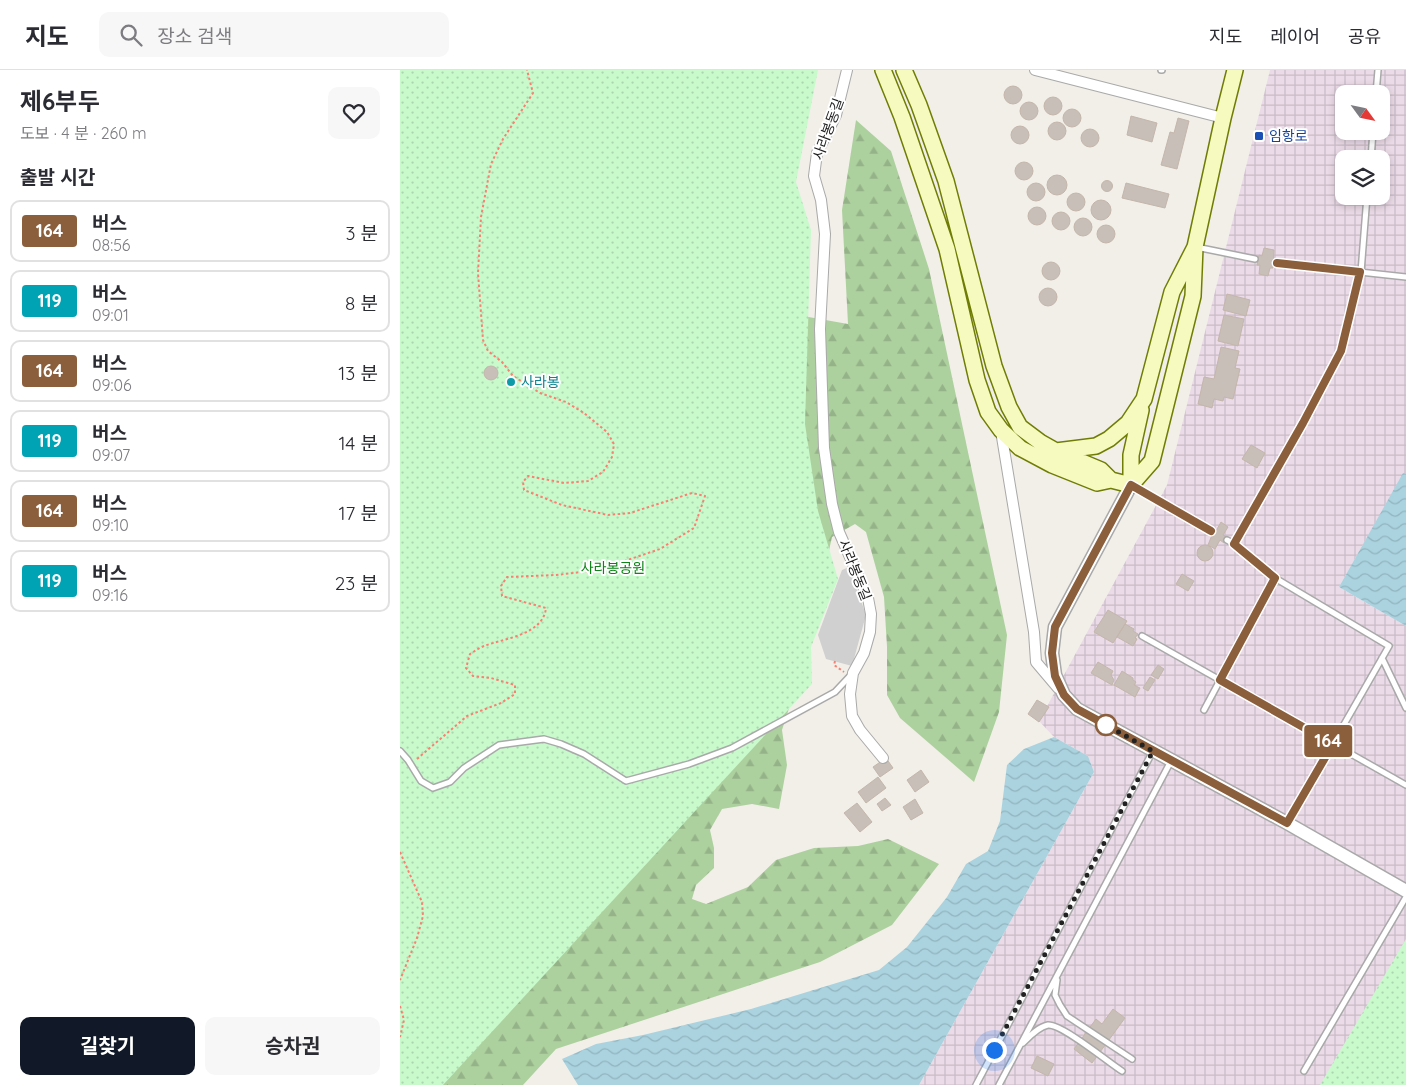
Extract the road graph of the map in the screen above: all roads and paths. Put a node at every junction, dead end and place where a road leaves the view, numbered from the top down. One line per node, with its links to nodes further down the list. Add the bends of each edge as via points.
1 (527, 70): 38 (path, via 533,93 491,164 481,217 478,273 483,340 488,351 513,376 540,393 566,402 584,413 608,432 614,444 612,457 603,472 588,481 564,483 528,476 523,482 524,490 562,505 608,515 630,513 692,493 705,496 694,528 660,549 598,570 507,577 501,586 502,596 546,608 546,614 531,630 483,646 470,654 466,668 473,676 515,685 515,694 467,716)
2 (846, 70): 28 (street, 사라봉동길, via 836,115 817,154 814,176 825,234 820,329 824,448 839,532 868,598 871,614 864,653)
3 (883, 70): 17 (main road, via 947,249 977,380 988,412)
4 (904, 70): 18 (main road, via 946,181 994,366 1009,408 1020,427)
5 (1035, 70): 9 (street)
6 (1235, 70): 9 (main road)
7 (1378, 70): 8 (lane)
8 (1377, 85)
9 (1222, 118): 11 (main road)
10 (1366, 205): 14 (lane)
11 (1195, 247): 12 (lane); 16 (main road, via 1172,292); 20 (main road, via 1193,296 1152,461)
12 (1255, 259)
13 (1277, 263): 14 (lane)
14 (1360, 272): 15 (lane); 23 (lane, via 1341,351)
15 (1406, 277)
16 (1144, 399): 18 (main road, via 1128,423 1109,439 1096,446); 20 (main road, via 1131,455)
17 (1001, 430): 19 (main road, via 1020,448 1052,465 1096,483); 30 (street, via 1036,662)
18 (1056, 451): 19 (main road, via 1101,470)
19 (1111, 480): 20 (main road)
20 (1131, 485): 21 (lane); 30 (street, via 1055,627 1052,653 1055,676)
21 (1211, 531)
22 (1227, 540): 23 (lane)
23 (1234, 544): 24 (lane)
24 (1275, 578): 26 (lane, via 1389,646); 29 (lane)
25 (1142, 636): 29 (lane)
26 (1382, 658): 31 (lane); 33 (lane)
27 (835, 661): 28 (path, via 834,665)
28 (852, 675): 36 (street, via 852,716); 38 (lane, 사라봉동길, via 835,692 732,748 690,764 626,781 584,754 544,739 499,745 464,768 450,782 433,788 421,781)
29 (1220, 680): 32 (lane); 33 (lane)
30 (1064, 695): 34 (street, via 1077,709)
31 (1406, 708)
32 (1204, 710)
33 (1333, 744): 39 (lane); 40 (lane)
34 (1153, 751): 37 (street); 52 (lane)
35 (400, 752): 38 (lane, 사라봉동길)
36 (883, 758)
37 (1171, 761): 40 (street); 44 (lane)
38 (410, 765)
39 (1406, 785)
40 (1287, 823): 42 (street)
41 (400, 852): 45 (path, via 422,902 423,916)
42 (1406, 891)
43 (1406, 896): 51 (lane)
44 (1057, 975): 48 (lane); 49 (lane, via 1055,995 1067,1016)
45 (400, 980)
46 (400, 1006): 47 (path, via 404,1020)
47 (400, 1037)
48 (1019, 1047): 50 (lane, via 1034,1032 1048,1025 1061,1028); 53 (lane)
49 (1132, 1059)
50 (1122, 1071)
51 (1304, 1071)
52 (976, 1085)
53 (999, 1085)

